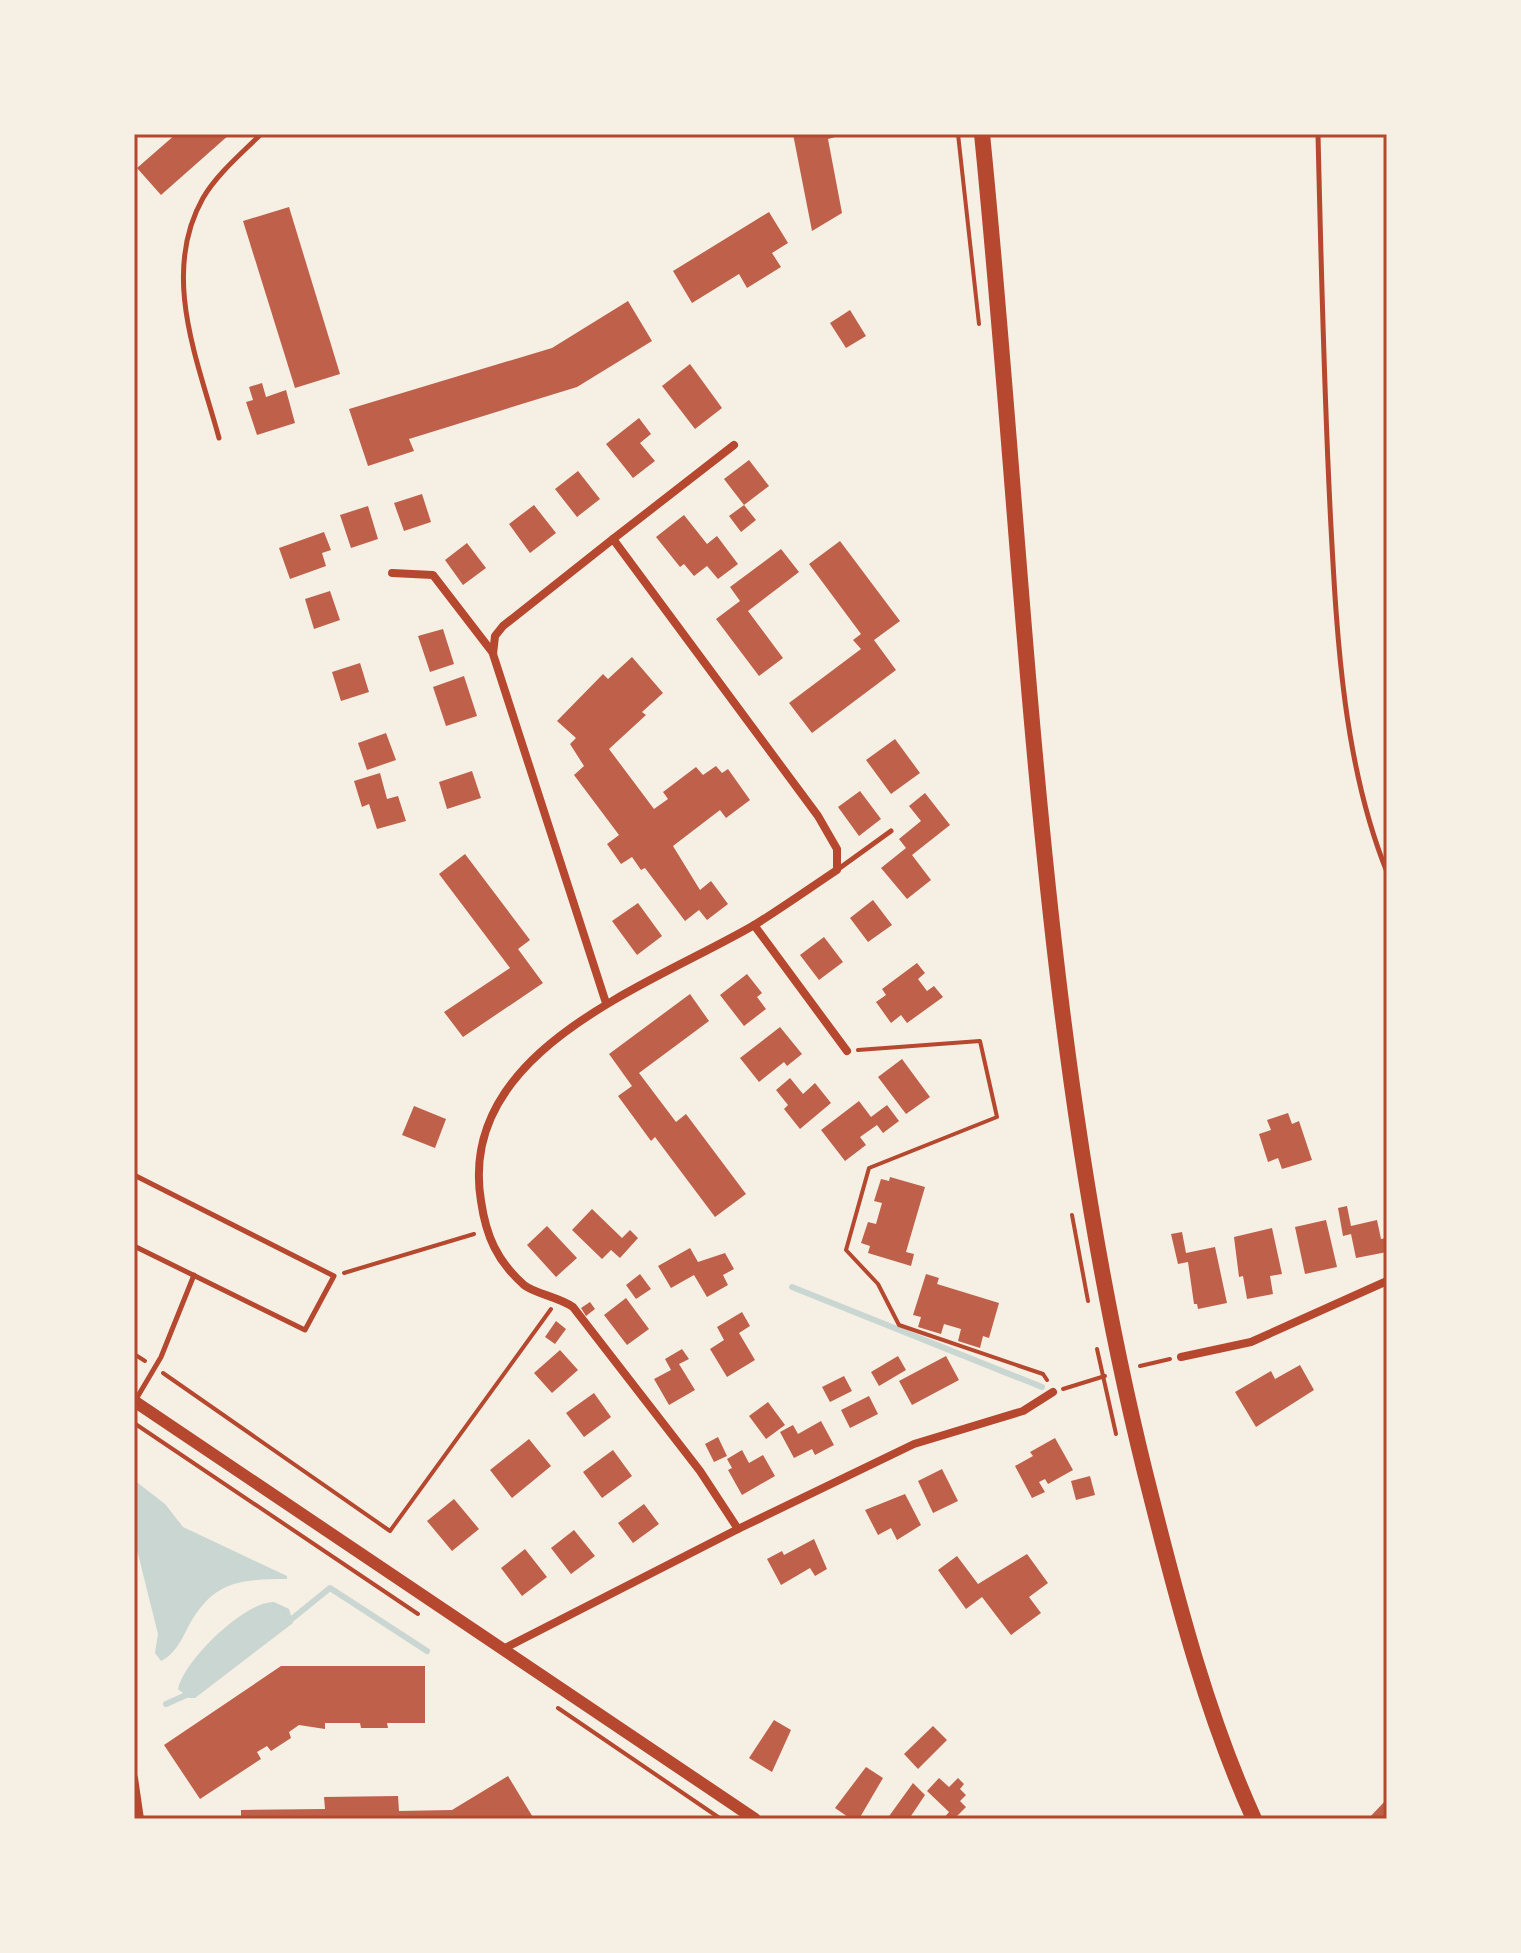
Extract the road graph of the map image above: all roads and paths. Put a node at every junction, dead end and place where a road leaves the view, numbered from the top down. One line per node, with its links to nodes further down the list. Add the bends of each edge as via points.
1 (261, 134): 4 (lane, via 203,198 186,248 183,305)
2 (982, 134): 25 (main road, via 1041,828 1087,1192)
3 (1318, 134): 11 (lane, via 1325,416 1340,671 1371,833)
4 (219, 438)
5 (734, 445): 6 (street)
6 (613, 539): 8 (street, via 503,626 495,636); 10 (street, via 818,816 837,849)
7 (392, 573): 8 (street, via 433,575)
8 (493, 654): 13 (street)
9 (891, 831): 10 (lane)
10 (837, 870): 12 (street)
11 (1387, 872)
12 (754, 925): 13 (street); 14 (street)
13 (606, 1003): 16 (street, via 533,1060 502,1093 482,1139 477,1176)
14 (847, 1051): 26 (path, via 980,1041 997,1117 869,1168 846,1250 878,1284 899,1325 1043,1374)
15 (134, 1175): 19 (lane)
16 (485, 1230): 19 (path); 21 (street, via 493,1250 526,1288)
17 (134, 1246): 18 (lane)
18 (194, 1275): 19 (lane, via 305,1330); 24 (lane)
19 (334, 1276)
20 (1387, 1281): 23 (street, via 1251,1342)
21 (559, 1297): 24 (path, via 390,1531); 29 (street, via 573,1307 700,1471)
22 (134, 1354): 24 (path)
23 (1181, 1357): 25 (path)
24 (155, 1368): 27 (lane)
25 (1120, 1371): 26 (path); 37 (main road, via 1208,1700)
26 (1053, 1392): 29 (street, via 1023,1411 914,1444)
27 (134, 1401): 31 (street)
28 (134, 1423): 30 (path)
29 (738, 1529): 31 (street)
30 (430, 1622)
31 (505, 1648): 36 (street)
32 (546, 1700): 35 (path)
33 (134, 1778): 34 (street)
34 (140, 1819)
35 (721, 1819)
36 (755, 1819)
37 (1254, 1819)

